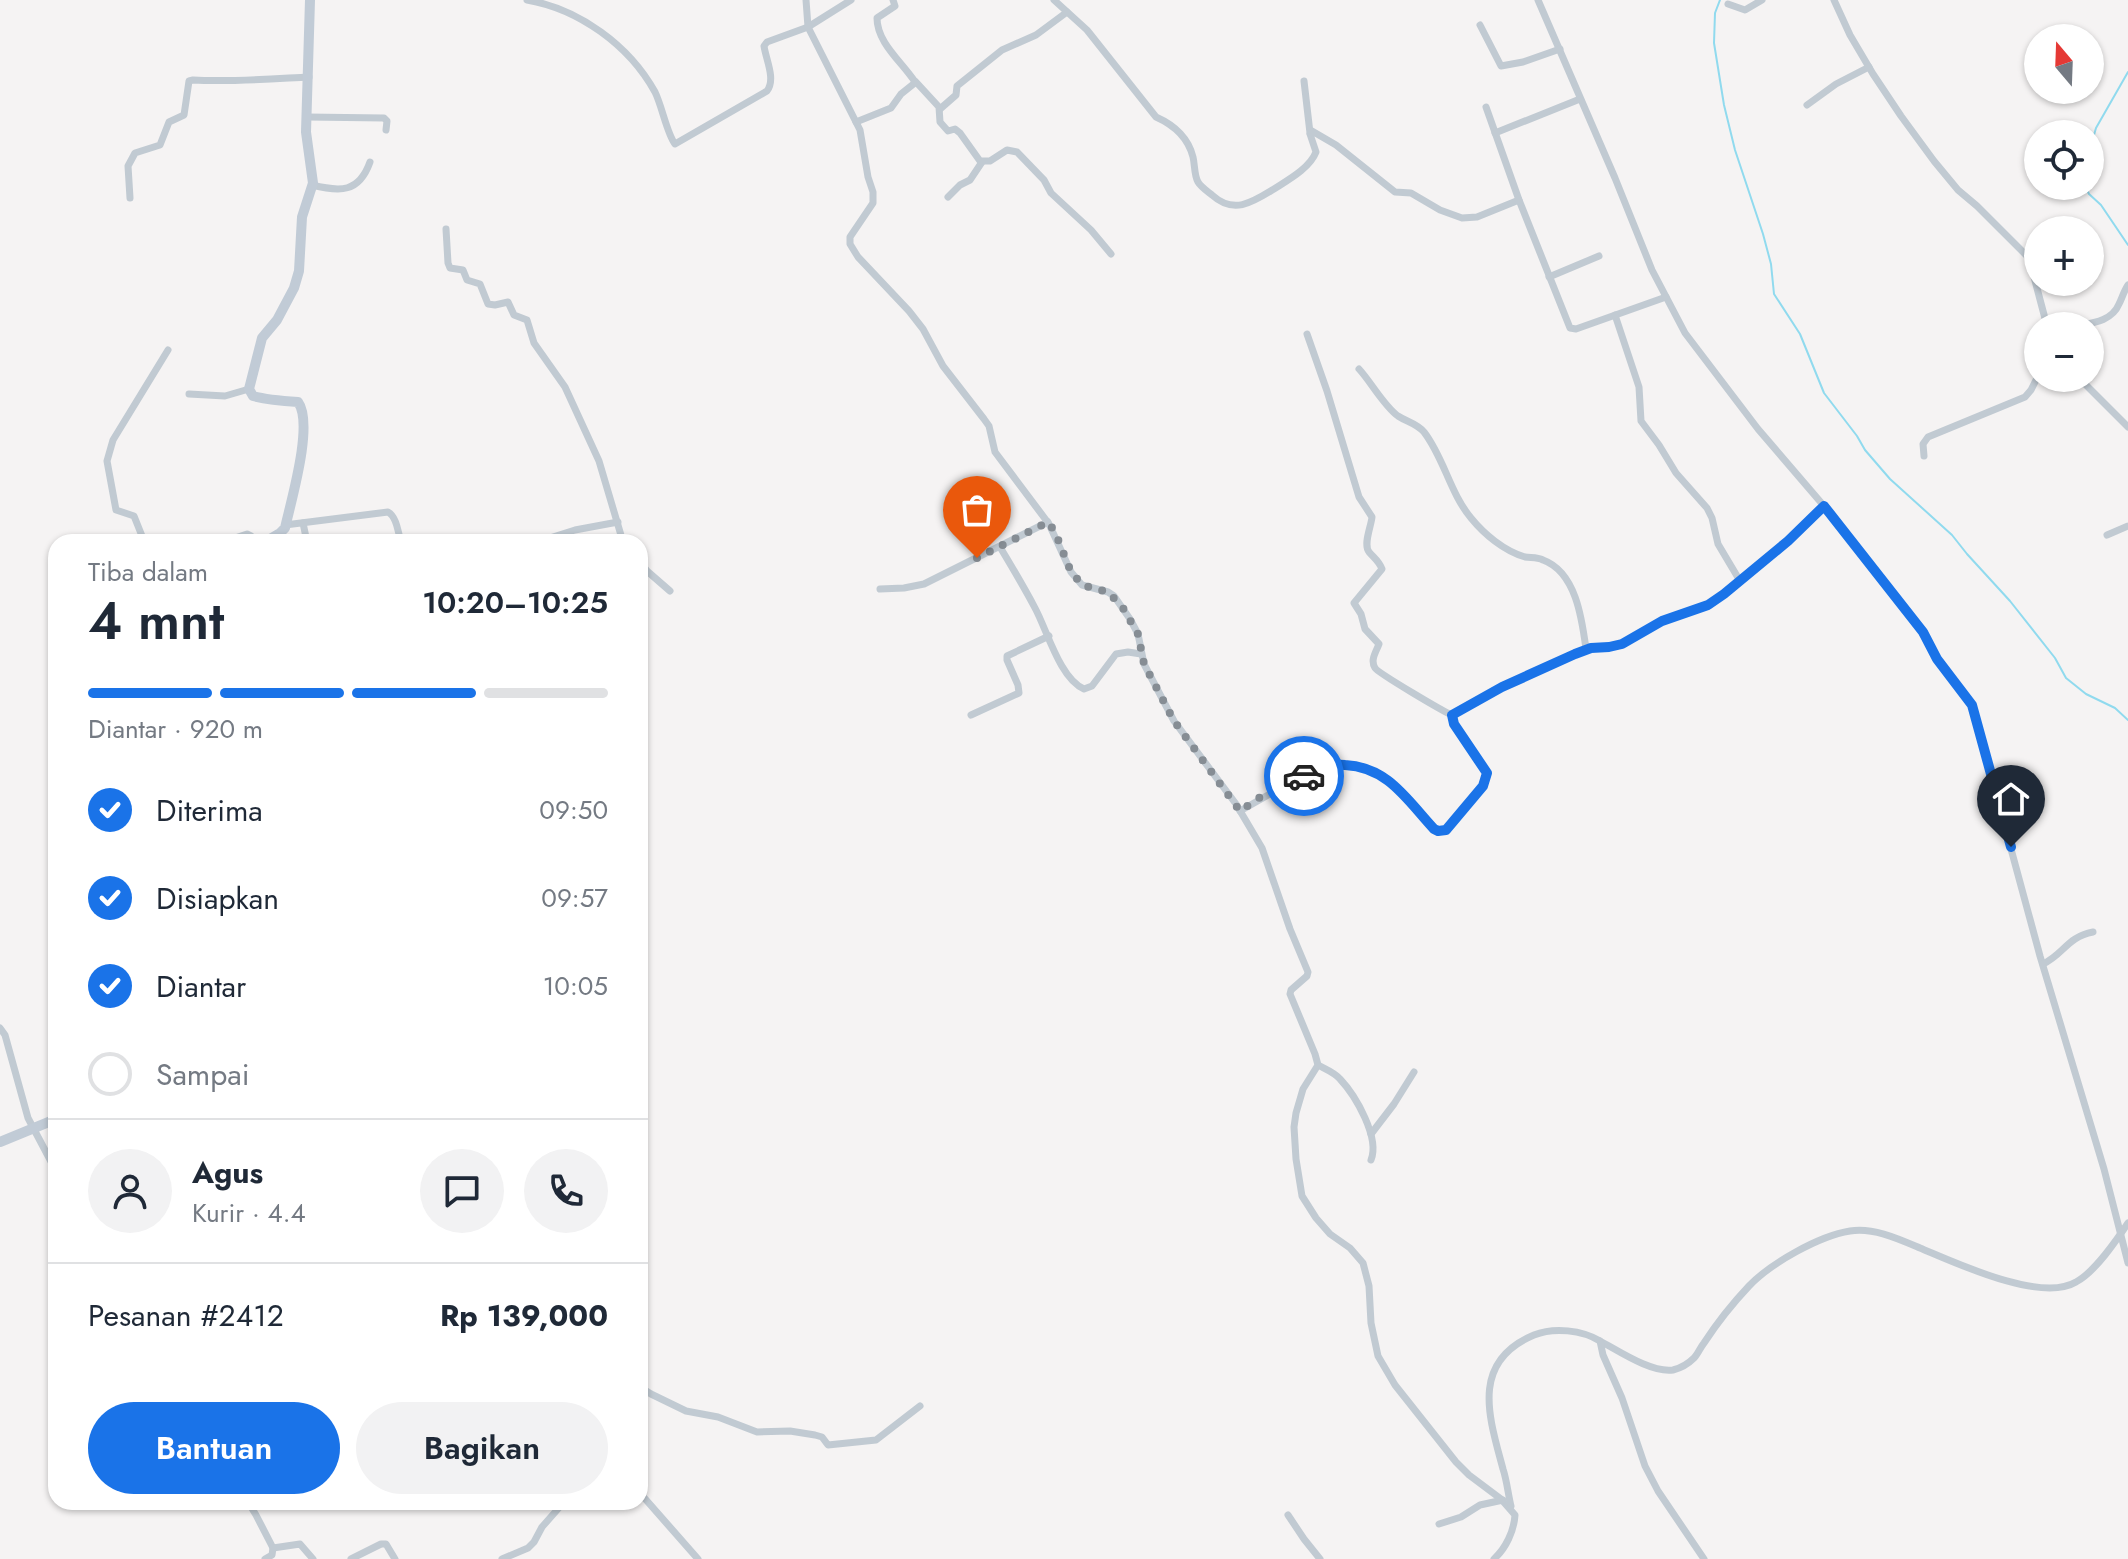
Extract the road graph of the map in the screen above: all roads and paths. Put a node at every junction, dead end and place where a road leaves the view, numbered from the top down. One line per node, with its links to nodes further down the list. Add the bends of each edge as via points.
1 (310, 0): 16 (street)
2 (527, 0): 13 (street, via 575,16 619,47 654,91 675,144 767,91 771,80 764,46)
3 (806, 0): 13 (street)
4 (851, 0): 13 (street)
5 (893, 0): 18 (street, via 895,6 876,22 886,45)
6 (1054, 0): 11 (street)
7 (1538, 0): 14 (street)
8 (1762, 0): 10 (street, via 1745,10)
9 (1834, 0): 15 (street)
10 (1728, 4)
11 (1067, 12): 22 (street, via 999,53 957,86 957,94); 26 (street, via 1156,117 1182,135 1198,181 1225,204 1246,204 1311,162 1316,152)
12 (1480, 25): 14 (street, via 1501,66)
13 (808, 27): 24 (street)
14 (1560, 49): 19 (street)
15 (1869, 67): 20 (street); 35 (street, via 1942,171)
16 (309, 77): 23 (street); 32 (street, via 189,81 184,115 169,122 160,145 135,153 128,166)
17 (1304, 81): 26 (street)
18 (915, 82): 22 (street); 24 (street, via 891,108)
19 (1580, 99): 27 (street); 40 (street)
20 (1807, 105)
21 (1486, 107): 27 (street)
22 (940, 109): 29 (street, via 941,124 960,133)
23 (307, 117): 25 (street, via 384,118); 30 (street)
24 (856, 122): 54 (street, via 874,197 850,237 853,249 923,329 943,366 989,426 999,459)
25 (386, 130)
26 (1310, 133): 33 (street, via 1336,145 1395,192 1411,193 1462,218)
27 (1495, 133): 33 (street)
28 (370, 162): 30 (street, via 350,187)
29 (982, 162): 31 (street); 36 (street, via 1007,150 1017,152)
30 (312, 185): 46 (street, via 302,217 294,288 262,338)
31 (948, 197)
32 (130, 198)
33 (1519, 200): 38 (street)
34 (446, 229): 53 (street, via 450,268 463,270 467,280 480,284 488,304 508,302 514,315 527,320 534,343 561,381 594,449)
35 (2024, 253)
36 (1111, 254)
37 (1599, 256): 38 (street)
38 (1549, 277): 41 (street, via 1570,328)
39 (2128, 285): 42 (street, via 2116,310)
40 (1666, 297): 41 (street); 52 (street, via 1721,381)
41 (1615, 315): 67 (street, via 1639,387 1641,421 1707,508 1718,544)
42 (2104, 319)
43 (1307, 334): 74 (street, via 1359,497 1372,517 1366,545 1382,569 1354,603 1365,629 1379,644 1374,667)
44 (168, 350): 58 (street, via 115,436 107,461 116,510 134,516)
45 (1359, 369): 71 (street, via 1397,414 1423,430 1478,527 1512,551 1544,560 1561,574 1579,607)
46 (249, 389): 49 (street, via 225,396); 56 (street, via 253,396 298,402 303,409 302,451)
47 (2029, 392): 51 (street, via 1928,437)
48 (2093, 392): 50 (street)
49 (189, 394)
50 (2128, 427)
51 (1924, 456)
52 (1824, 506): 67 (street); 79 (street, via 1923,632 1972,705)
53 (618, 522): 62 (street); 63 (street)
54 (1048, 522): 65 (street); 72 (street, via 1082,585 1108,592 1123,608 1138,634)
55 (303, 523): 56 (street); 60 (street); 61 (street, via 388,512)
56 (285, 525): 59 (street)
57 (2128, 526): 64 (street)
58 (141, 534)
59 (278, 534)
60 (305, 534)
61 (399, 534)
62 (562, 534)
63 (621, 534)
64 (2107, 535)
65 (1000, 547): 68 (street, via 924,584); 70 (street)
66 (648, 572): 69 (street)
67 (1740, 581): 71 (street, via 1708,605 1662,621 1622,644)
68 (880, 589)
69 (670, 591)
70 (1049, 636): 72 (street, via 1071,679 1084,689 1116,654); 73 (street, via 1007,656 1019,693)
71 (1586, 649): 74 (street)
72 (1141, 654): 77 (street, via 1174,721)
73 (971, 715)
74 (1452, 715): 76 (street, via 1487,773 1483,786 1443,831 1434,829 1381,774 1355,765)
75 (1304, 757): 76 (street)
76 (1312, 768): 77 (street)
77 (1240, 811): 81 (street, via 1262,848 1308,972 1290,994)
78 (2093, 932): 79 (street, via 2075,937)
79 (2043, 964): 90 (street)
80 (0, 1028): 84 (street)
81 (1318, 1065): 85 (street, via 1344,1084); 95 (street, via 1303,1089 1294,1127 1302,1196 1330,1234 1363,1263 1378,1356 1395,1385 1456,1462)
82 (1414, 1072): 85 (street)
83 (48, 1123): 84 (street)
84 (33, 1130): 86 (street); 87 (street)
85 (1371, 1134): 88 (street)
86 (0, 1142)
87 (48, 1157)
88 (1371, 1160)
89 (2128, 1223): 90 (street)
90 (2120, 1235): 91 (street); 92 (street, via 2077,1282 2050,1289 2002,1280 1872,1231 1838,1233 1773,1266 1751,1284 1684,1366 1661,1370)
91 (2128, 1263)
92 (1600, 1341): 97 (street, via 1580,1332 1536,1334 1498,1363 1488,1407); 111 (street, via 1645,1466)
93 (648, 1392): 94 (street, via 686,1411 762,1433 815,1435 831,1446 876,1440)
94 (920, 1406)
95 (1503, 1500): 97 (street); 101 (street)
96 (648, 1502): 108 (street)
97 (1511, 1508): 110 (street, via 1511,1534)
98 (253, 1510): 102 (street)
99 (557, 1510): 107 (street, via 528,1548)
100 (1288, 1515): 109 (street)
101 (1439, 1524)
102 (273, 1548): 103 (street); 104 (street, via 300,1544)
103 (265, 1559)
104 (313, 1559)
105 (351, 1559): 106 (street, via 386,1544)
106 (395, 1559)
107 (502, 1559)
108 (698, 1559)
109 (1320, 1559)
110 (1494, 1559)
111 (1704, 1559)

